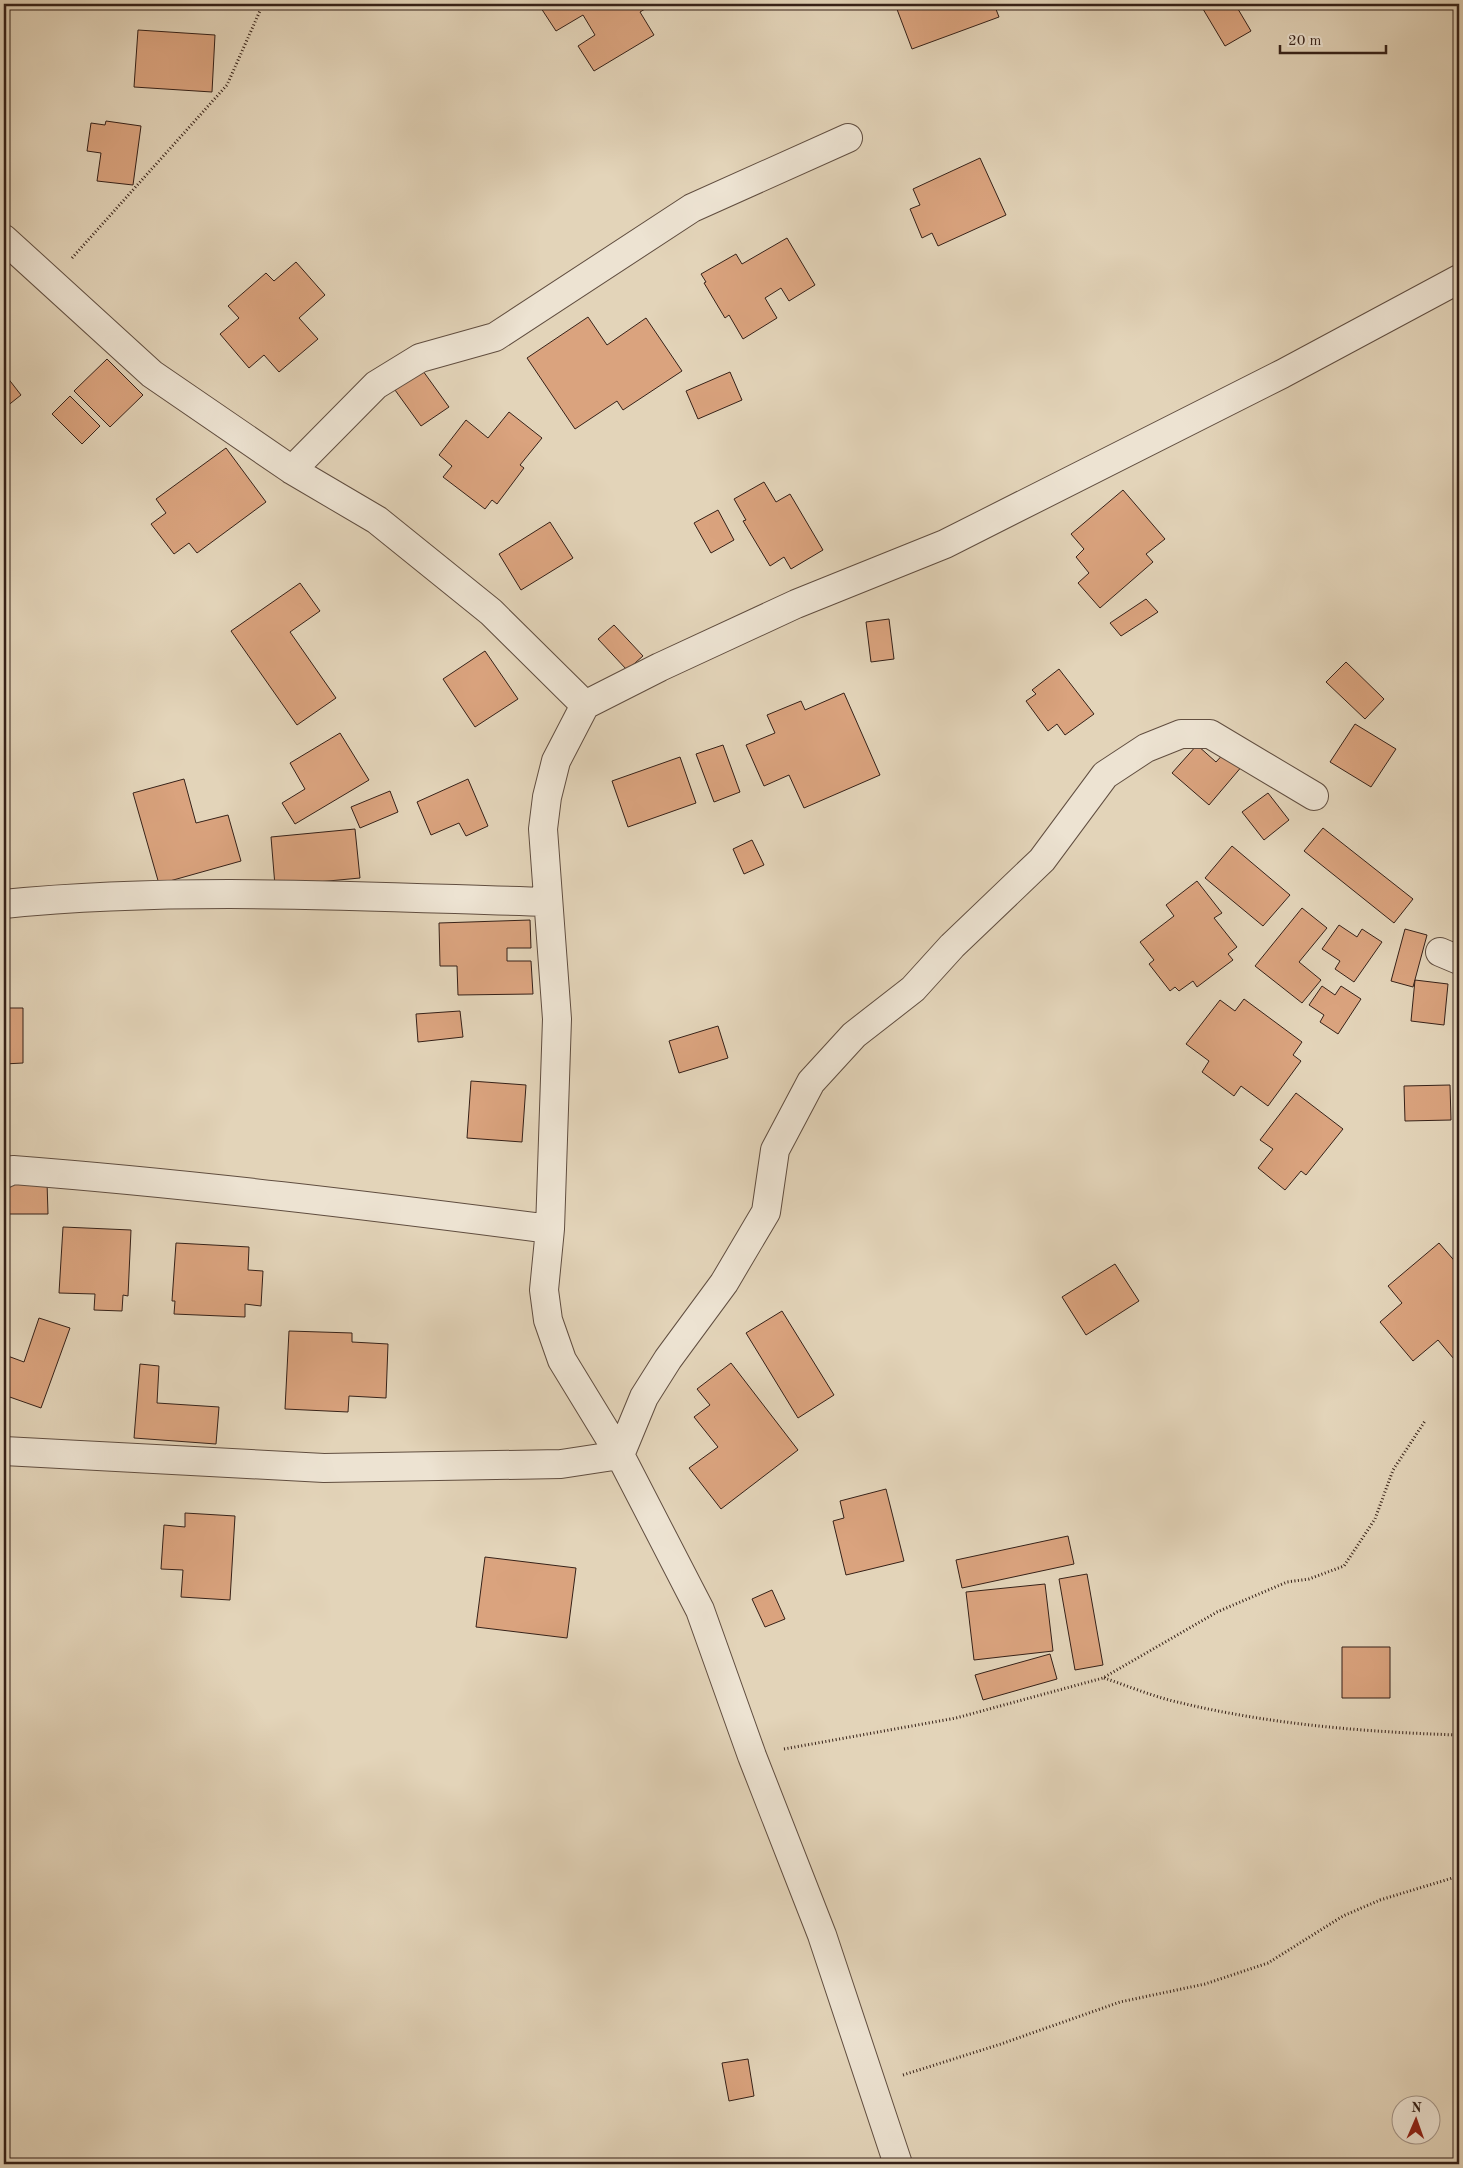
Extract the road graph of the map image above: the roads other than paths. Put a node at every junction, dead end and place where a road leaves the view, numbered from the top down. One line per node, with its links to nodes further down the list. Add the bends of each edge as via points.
1 (848, 138): 4 (street, via 692,208 495,337 420,358 376,384)
2 (4, 239): 4 (street, via 152,374)
3 (1459, 279): 5 (street, via 1282,374 945,544 796,604)
4 (292, 470): 5 (street, via 377,520 491,612)
5 (585, 705): 7 (street, via 556,761 547,798 542,829)
6 (1314, 796): 12 (street, via 1210,734 1181,734 1146,748 1105,775 1042,860 912,989 854,1035 811,1082 775,1150 766,1212 724,1283 668,1359 644,1398)
7 (548, 902): 8 (street, via 224,894 106,895); 10 (street, via 557,1019)
8 (4, 904)
9 (4, 1174): 10 (street, via 13,1170 87,1176 366,1205)
10 (550, 1229): 12 (street, via 544,1290 548,1320 562,1360)
11 (4, 1451): 12 (street, via 324,1468 560,1464)
12 (620, 1455): 13 (street, via 700,1610 752,1756 822,1935)
13 (898, 2164)

